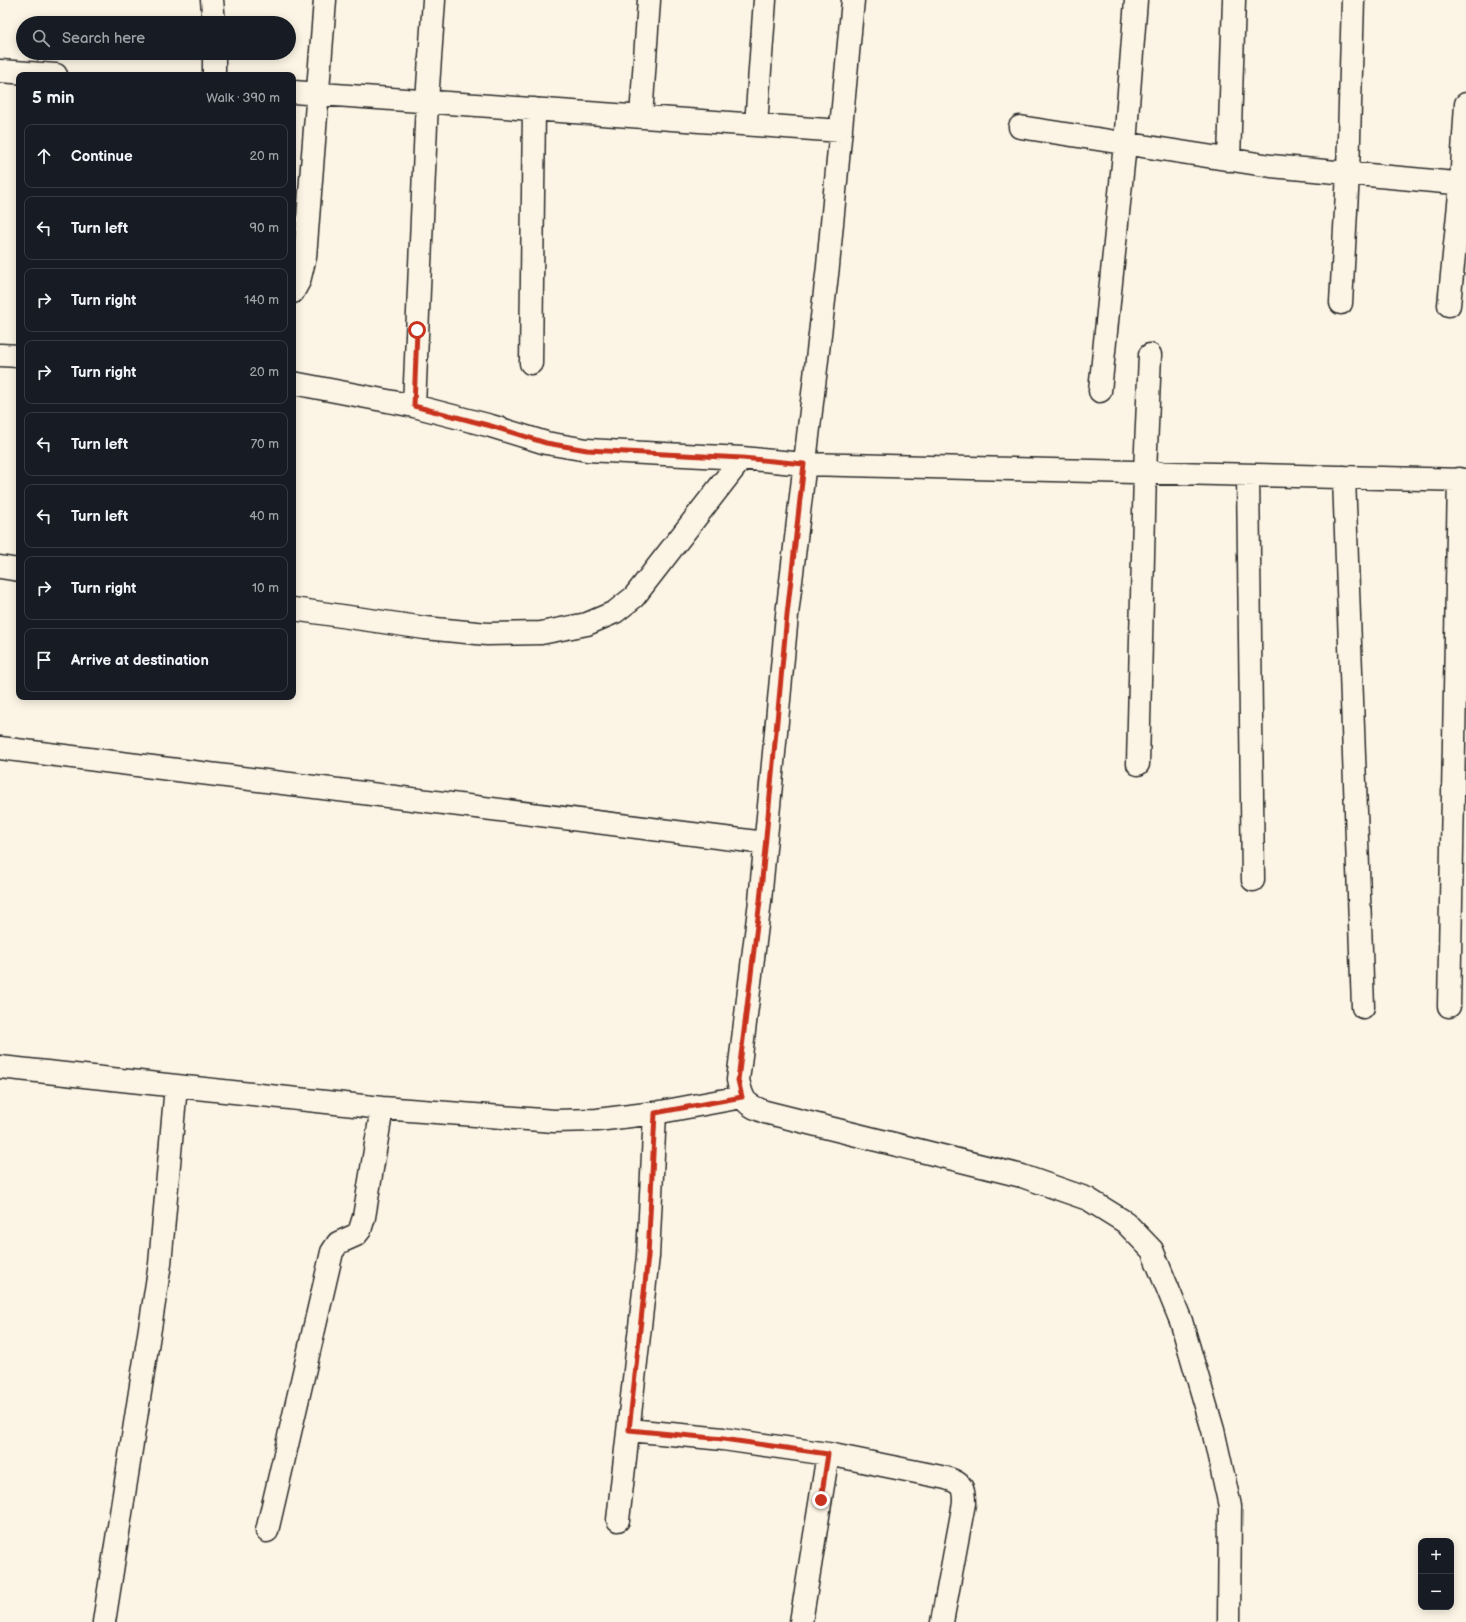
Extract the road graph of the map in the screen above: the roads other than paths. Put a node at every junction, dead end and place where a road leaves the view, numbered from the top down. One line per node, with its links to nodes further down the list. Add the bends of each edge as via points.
1 (212, 0): 10 (street)
2 (325, 0): 16 (street)
3 (434, 0): 17 (street)
4 (650, 0): 20 (street)
5 (766, 0): 21 (street)
6 (853, 0): 23 (street)
7 (1136, 0): 24 (street)
8 (1234, 0): 25 (street)
9 (1353, 0): 26 (street)
10 (213, 16)
11 (214, 60): 14 (street)
12 (0, 71): 13 (street)
13 (16, 72)
14 (214, 72)
15 (296, 92): 16 (street)
16 (317, 94): 17 (street); 28 (street, via 305,257)
17 (427, 101): 19 (street); 37 (street)
18 (1466, 104): 27 (street)
19 (534, 109): 20 (street); 34 (street)
20 (641, 117): 21 (street)
21 (756, 125): 23 (street)
22 (1020, 127): 24 (street)
23 (841, 131): 39 (street)
24 (1126, 144): 25 (street); 36 (street)
25 (1229, 160): 26 (street)
26 (1348, 173): 27 (street); 29 (street)
27 (1464, 184): 30 (street)
28 (296, 286)
29 (1341, 303)
30 (1449, 305)
31 (0, 355): 33 (street)
32 (1150, 355): 40 (street)
33 (16, 356)
34 (531, 363)
35 (296, 383): 37 (street)
36 (1100, 391)
37 (414, 406): 38 (street, via 546,443 587,450)
38 (742, 458): 39 (street); 46 (street, via 634,597 615,612 587,624 541,633 487,634)
39 (804, 464): 40 (street); 49 (street)
40 (1144, 472): 41 (street); 48 (street)
41 (1248, 475): 42 (street); 50 (street)
42 (1344, 477): 43 (street); 52 (street)
43 (1463, 480): 51 (street)
44 (0, 567): 45 (street)
45 (16, 570)
46 (296, 609)
47 (0, 748): 49 (street)
48 (1138, 764)
49 (765, 843): 55 (street, via 738,1080)
50 (1253, 880)
51 (1449, 1006)
52 (1363, 1007)
53 (0, 1067): 54 (street)
54 (176, 1086): 56 (street); 62 (street, via 160,1264)
55 (742, 1097): 57 (street); 65 (street, via 751,1106 765,1112 1022,1176 1088,1199 1125,1222 1152,1250 1181,1321 1214,1430 1230,1506)
56 (382, 1108): 57 (street, via 554,1121 597,1120); 61 (street, via 364,1217 356,1235 338,1243 332,1252)
57 (655, 1113): 58 (street, via 648,1256)
58 (629, 1430): 59 (street, via 723,1439); 60 (street)
59 (828, 1454): 63 (street); 64 (street, via 946,1478 957,1482 964,1490 964,1503)
60 (618, 1520)
61 (267, 1530)
62 (104, 1622)
63 (801, 1622)
64 (942, 1622)
65 (1229, 1622)

